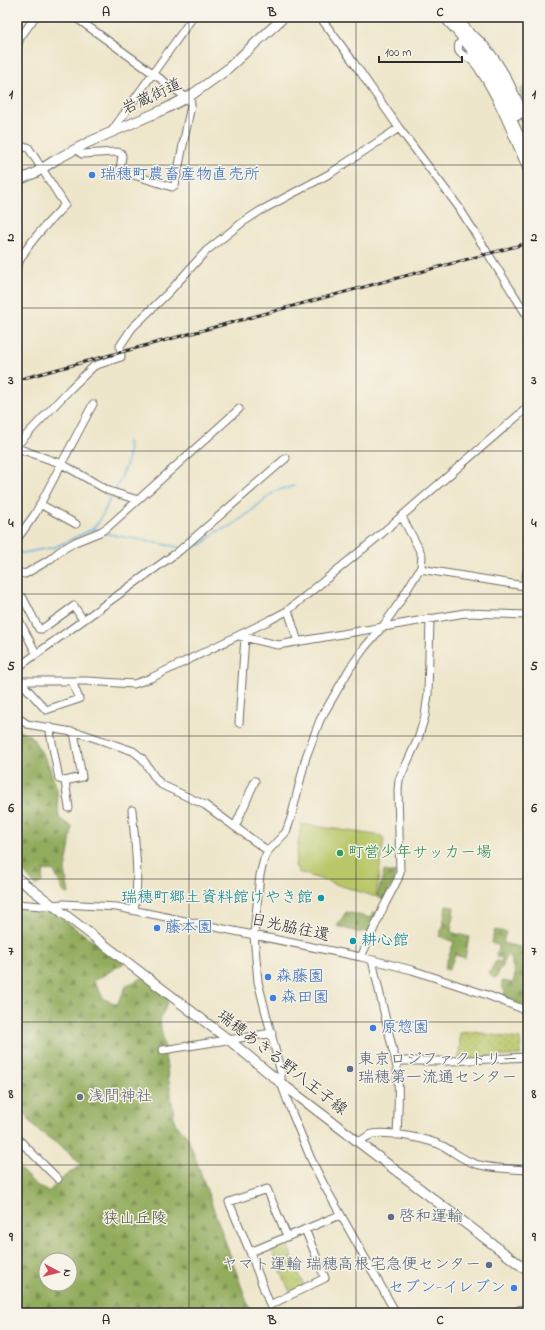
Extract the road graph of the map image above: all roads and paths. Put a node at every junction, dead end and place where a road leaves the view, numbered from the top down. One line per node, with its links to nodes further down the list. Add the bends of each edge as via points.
1 (35, 17): 9 (street)
2 (75, 17): 11 (street)
3 (193, 17): 11 (street)
4 (320, 17): 14 (street)
5 (445, 17): 8 (highway)
6 (456, 17): 8 (highway)
7 (279, 19): 12 (main road, 岩蔵街道, via 220,75)
8 (465, 34): 13 (street, via 484,44 495,58); 16 (highway, via 501,81); 19 (highway, via 501,97); 21 (street, via 459,44 459,52 480,71 499,105)
9 (18, 38): 10 (street)
10 (17, 47)
11 (153, 73): 12 (street); 15 (street)
12 (189, 97): 15 (main road, 岩蔵街道); 18 (street, via 191,105 183,151 175,185 172,187 121,171 121,153 82,154)
13 (528, 123)
14 (398, 128): 24 (street, via 458,206); 28 (street, via 331,172 260,210 206,251 132,328 120,346 122,357 94,366)
15 (111, 132): 18 (main road, 岩蔵街道)
16 (528, 140)
17 (17, 148): 20 (street, via 28,147)
18 (75, 149): 20 (main road, 岩蔵街道)
19 (528, 156)
20 (42, 169): 22 (main road, 岩蔵街道); 23 (street, via 66,205 33,241)
21 (528, 171)
22 (17, 181)
23 (17, 266)
24 (528, 317)
25 (92, 404): 30 (street)
26 (528, 407): 33 (street)
27 (239, 409): 31 (street)
28 (17, 447): 30 (street)
29 (286, 458): 44 (street, via 181,549)
30 (62, 464): 31 (street, via 113,492); 32 (street)
31 (138, 500): 38 (street, via 100,532 75,542 24,574)
32 (40, 504): 34 (street); 35 (street)
33 (402, 517): 37 (street, via 420,552); 40 (street)
34 (76, 524)
35 (17, 539)
36 (528, 562): 37 (street, via 525,586)
37 (420, 569): 45 (street)
38 (17, 572)
39 (17, 602): 44 (street, via 23,598 39,629 74,606)
40 (288, 610): 46 (street); 47 (street)
41 (528, 615): 43 (street, via 471,613)
42 (17, 616): 48 (street)
43 (430, 618): 45 (street); 67 (street, via 425,716 418,739 399,780 400,872)
44 (83, 620): 48 (street)
45 (383, 626): 47 (street); 61 (street, via 350,668 320,720 306,758 292,818 286,832)
46 (242, 636): 47 (street, via 278,645); 51 (street, via 227,640 142,682 134,684); 53 (street)
47 (298, 642)
48 (36, 653): 49 (street)
49 (17, 668)
50 (19, 681): 51 (street); 51 (street, via 46,710 79,699)
51 (72, 681)
52 (17, 717): 54 (street, via 28,724)
53 (239, 723)
54 (49, 727): 55 (street); 56 (street, via 59,779)
55 (74, 732): 56 (street, via 82,777); 60 (street, via 133,751 142,758 162,785 205,805)
56 (65, 781): 58 (street)
57 (255, 781): 60 (street)
58 (69, 808)
59 (132, 810): 65 (street, via 137,862)
60 (235, 827): 61 (street)
61 (268, 852): 66 (street, via 260,875)
62 (17, 878): 64 (main road, 瑞穂あきる野八王子線)
63 (17, 904): 64 (street, 日光脇往還)
64 (53, 905): 65 (street, 日光脇往還, via 97,905); 71 (main road, 瑞穂あきる野八王子線)
65 (134, 910): 66 (street, 日光脇往還)
66 (254, 935): 67 (street, 日光脇往還); 70 (street, via 258,982)
67 (361, 957): 68 (street, 日光脇往還)
68 (372, 960): 69 (street, 日光脇往還, via 412,970); 74 (street)
69 (528, 1011)
70 (272, 1033): 71 (street); 75 (street)
71 (229, 1040): 72 (street); 75 (main road, 瑞穂あきる野八王子線)
72 (163, 1050)
73 (528, 1057): 74 (street)
74 (397, 1062): 76 (street)
75 (282, 1083): 78 (main road, 瑞穂あきる野八王子線); 81 (street, via 311,1159)
76 (397, 1135): 78 (street, via 376,1134); 79 (street, via 444,1146 476,1164)
77 (17, 1138): 80 (street)
78 (360, 1141): 85 (main road, 瑞穂あきる野八王子線)
79 (528, 1170)
80 (58, 1179)
81 (340, 1215): 82 (street); 88 (street)
82 (305, 1229): 83 (street); 84 (street, via 325,1278 270,1305)
83 (287, 1236): 84 (street); 84 (street, via 267,1189 229,1202)
84 (250, 1252)
85 (528, 1271)
86 (528, 1308): 87 (street)
87 (519, 1310)
88 (396, 1313)

